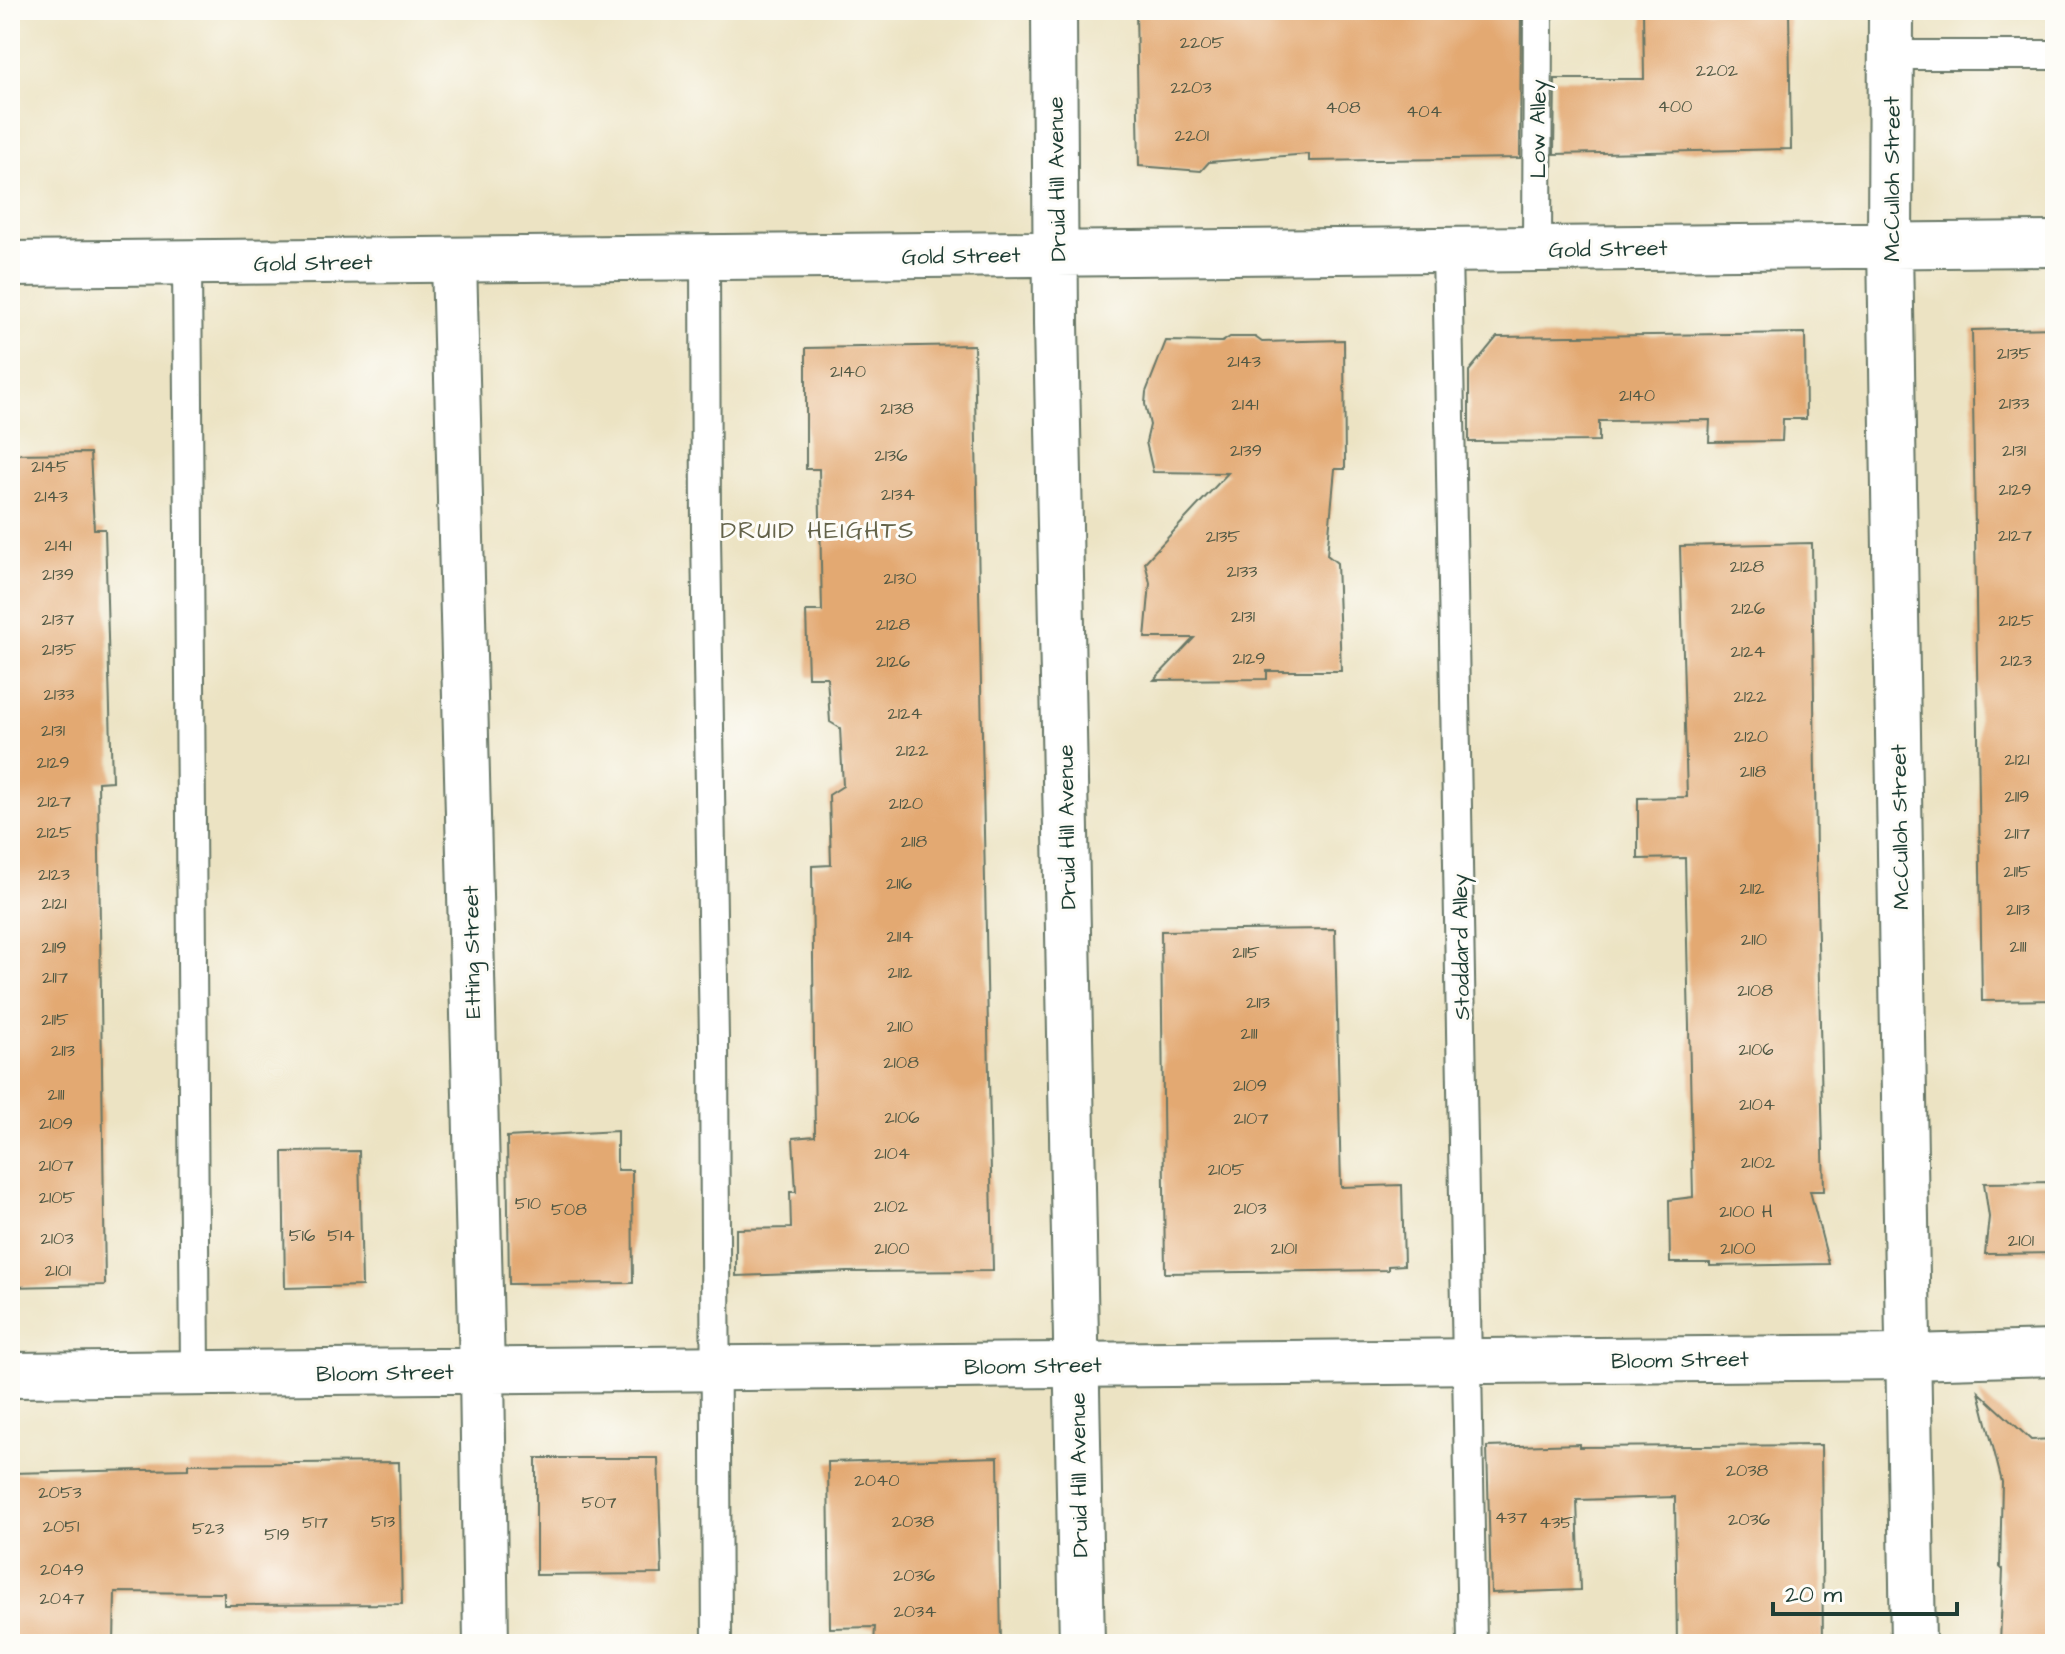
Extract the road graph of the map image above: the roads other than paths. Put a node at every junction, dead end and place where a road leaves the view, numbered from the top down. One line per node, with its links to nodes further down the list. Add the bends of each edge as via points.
1 (1054, 10): 10 (street, Druid Hill Avenue)
2 (1538, 10): 8 (lane, Low Alley)
3 (1891, 10): 4 (street, McCulloh Street)
4 (1892, 55): 5 (lane); 7 (street, McCulloh Street)
5 (2055, 55)
6 (2055, 244): 7 (street, Gold Street)
7 (1890, 246): 8 (street, Gold Street); 16 (street, McCulloh Street)
8 (1537, 249): 9 (street, Gold Street)
9 (1447, 250): 10 (street, Gold Street); 17 (lane, Stoddard Alley)
10 (1057, 254): 11 (street, Gold Street); 18 (street, Druid Hill Avenue)
11 (705, 258): 12 (street, Gold Street); 19 (lane)
12 (454, 260): 13 (street, Gold Street); 20 (street, Etting Street)
13 (187, 263): 14 (street, Gold Street); 21 (lane)
14 (10, 264)
15 (2055, 1353): 16 (street, Bloom Street)
16 (1909, 1357): 17 (street, Bloom Street); 27 (street, McCulloh Street)
17 (1467, 1361): 18 (street, Bloom Street); 26 (lane, Stoddard Alley)
18 (1076, 1365): 19 (street, Bloom Street); 25 (street, Druid Hill Avenue)
19 (715, 1369): 20 (street, Bloom Street); 24 (lane)
20 (482, 1371): 21 (street, Bloom Street); 23 (street, Etting Street)
21 (195, 1374): 22 (street, Bloom Street)
22 (10, 1375)
23 (486, 1644)
24 (717, 1644)
25 (1082, 1644)
26 (1472, 1644)
27 (1913, 1644)

